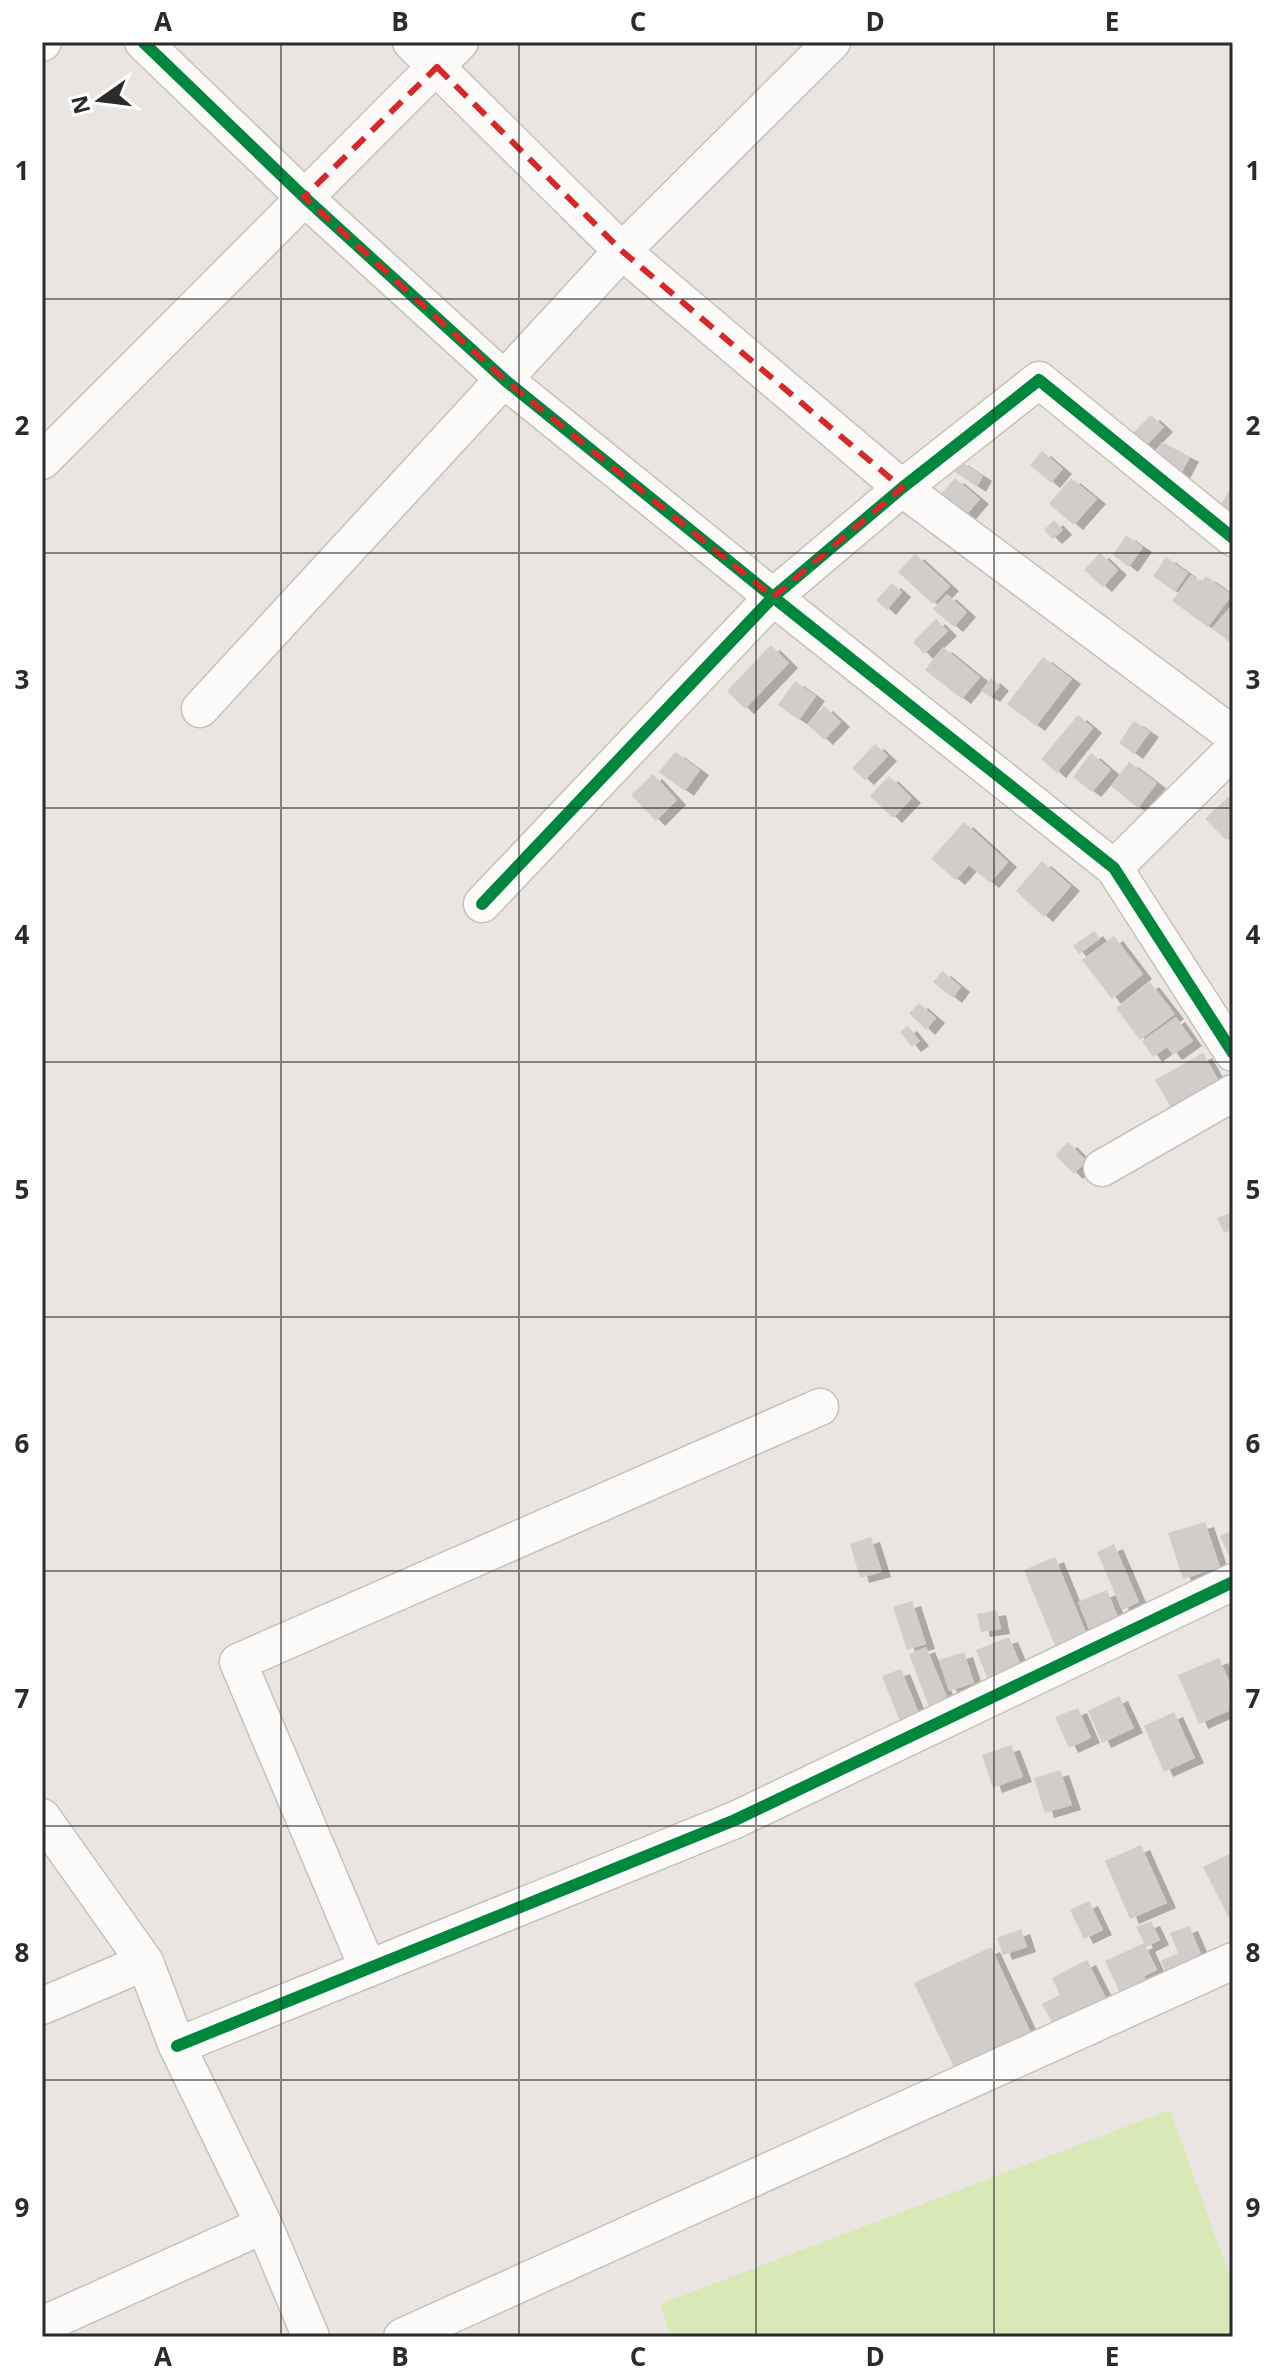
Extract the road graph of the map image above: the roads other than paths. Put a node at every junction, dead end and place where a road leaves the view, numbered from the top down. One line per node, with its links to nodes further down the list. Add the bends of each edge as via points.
1 (143, 42): 5 (street)
2 (411, 42): 4 (street)
3 (832, 42): 6 (street)
4 (448, 55): 5 (street); 6 (street)
5 (304, 197): 7 (street); 8 (street)
6 (622, 251): 7 (street); 9 (street)
7 (506, 381): 11 (street); 12 (street)
8 (42, 461)
9 (902, 488): 10 (street, via 1039,380); 11 (street); 13 (street)
10 (1233, 538)
11 (773, 597): 15 (street); 16 (street)
12 (200, 709)
13 (1233, 735)
14 (1233, 750): 15 (street)
15 (1114, 868): 17 (street)
16 (482, 904)
17 (1233, 1053)
18 (1233, 1093): 19 (street)
19 (1102, 1168)
20 (820, 1407): 25 (street, via 238,1662)
21 (1233, 1582): 25 (street, via 735,1820)
22 (42, 1817): 24 (street)
23 (1233, 1961): 31 (street)
24 (145, 1962): 26 (street); 27 (street)
25 (368, 1969): 27 (street)
26 (42, 2006)
27 (177, 2046): 28 (street)
28 (264, 2225): 29 (street); 30 (street)
29 (42, 2325)
30 (311, 2337)
31 (402, 2337)

